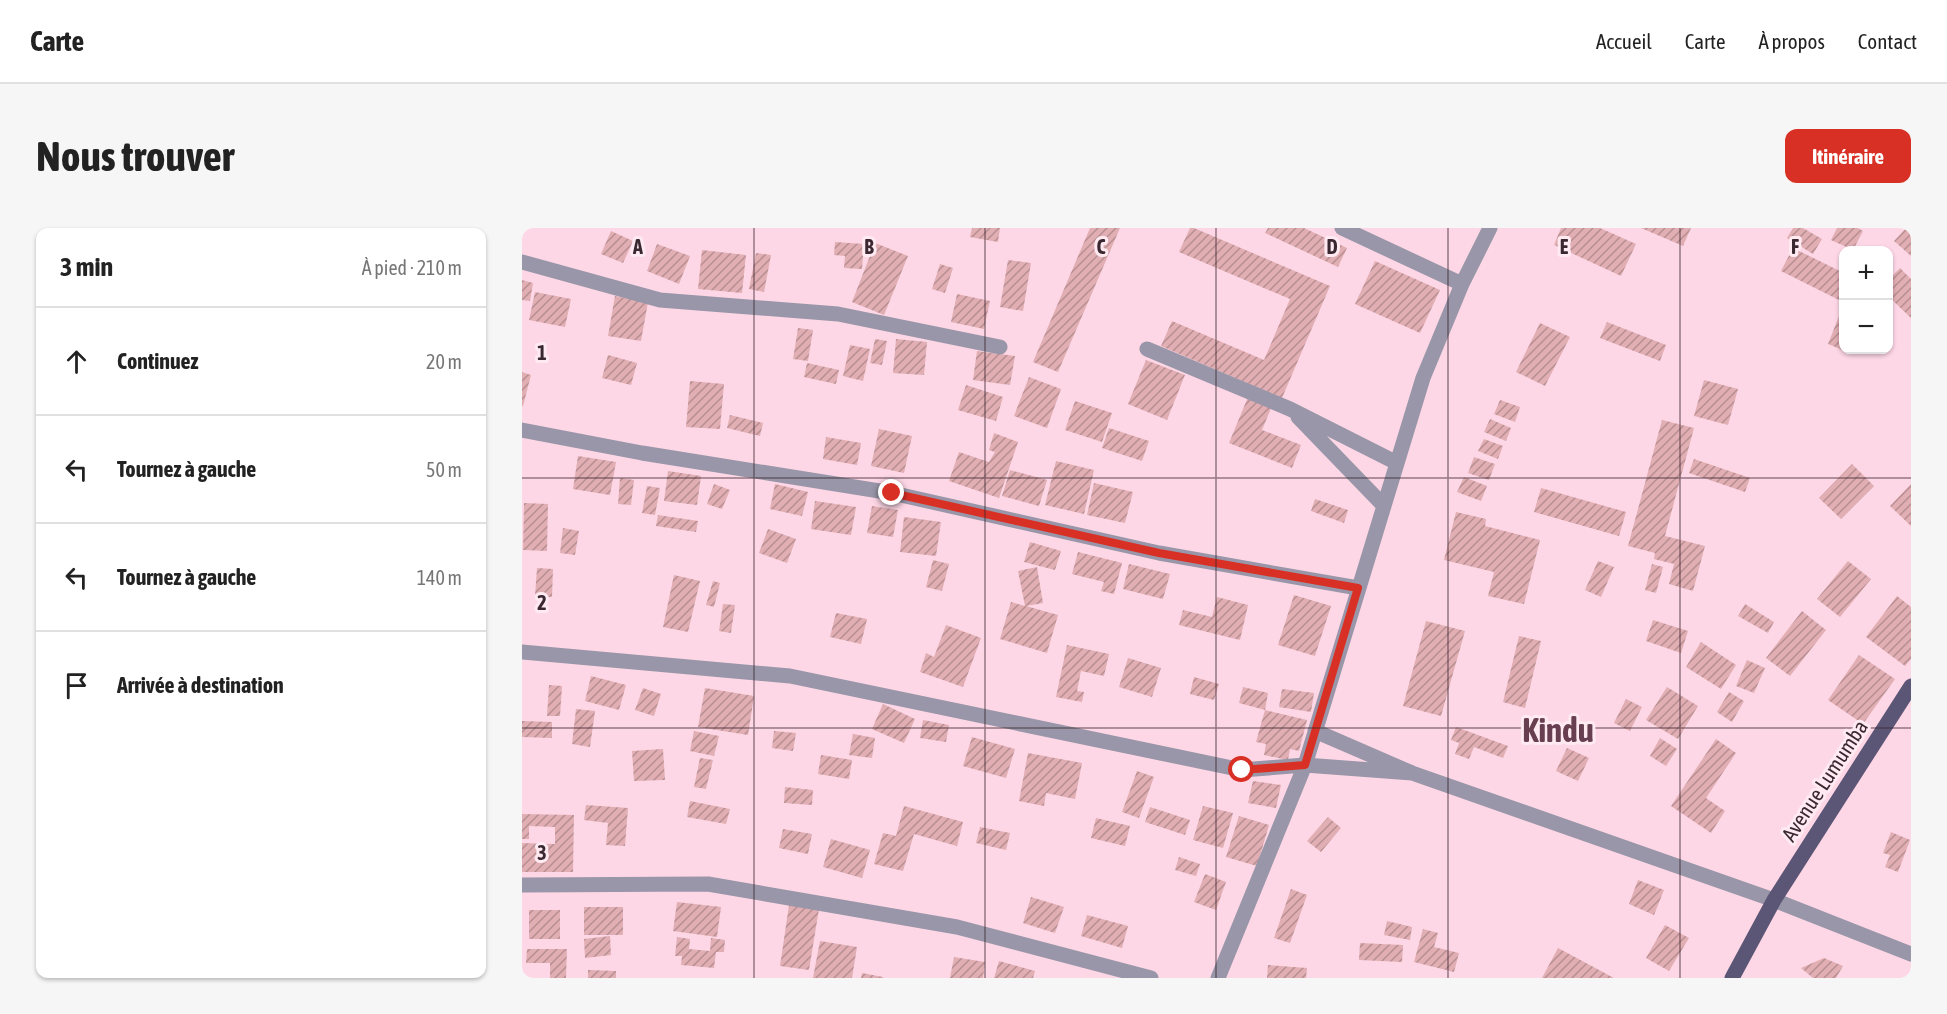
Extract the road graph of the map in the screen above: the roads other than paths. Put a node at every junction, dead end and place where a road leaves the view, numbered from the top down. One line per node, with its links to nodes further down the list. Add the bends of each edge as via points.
1 (1342, 228): 4 (street)
2 (1490, 228): 4 (street)
3 (522, 262): 5 (street, via 660,300 838,314)
4 (1462, 284): 9 (street, via 1423,378)
5 (1000, 347)
6 (1147, 349): 7 (street)
7 (1290, 409): 9 (street); 10 (street)
8 (522, 430): 11 (street, via 892,493 1159,553)
9 (1397, 463): 10 (street)
10 (1384, 506): 11 (street)
11 (1358, 588): 14 (street)
12 (522, 651): 15 (street, via 790,676 1242,770)
13 (1911, 686): 18 (main road, Avenue Lumumba)
14 (1315, 731): 15 (street); 16 (street)
15 (1305, 765): 16 (street); 21 (street)
16 (1412, 773): 18 (street)
17 (522, 885): 20 (street, via 708,884 957,927)
18 (1774, 900): 19 (street); 22 (main road, Avenue Lumumba)
19 (1911, 954)
20 (1152, 978)
21 (1218, 978)
22 (1732, 978)

